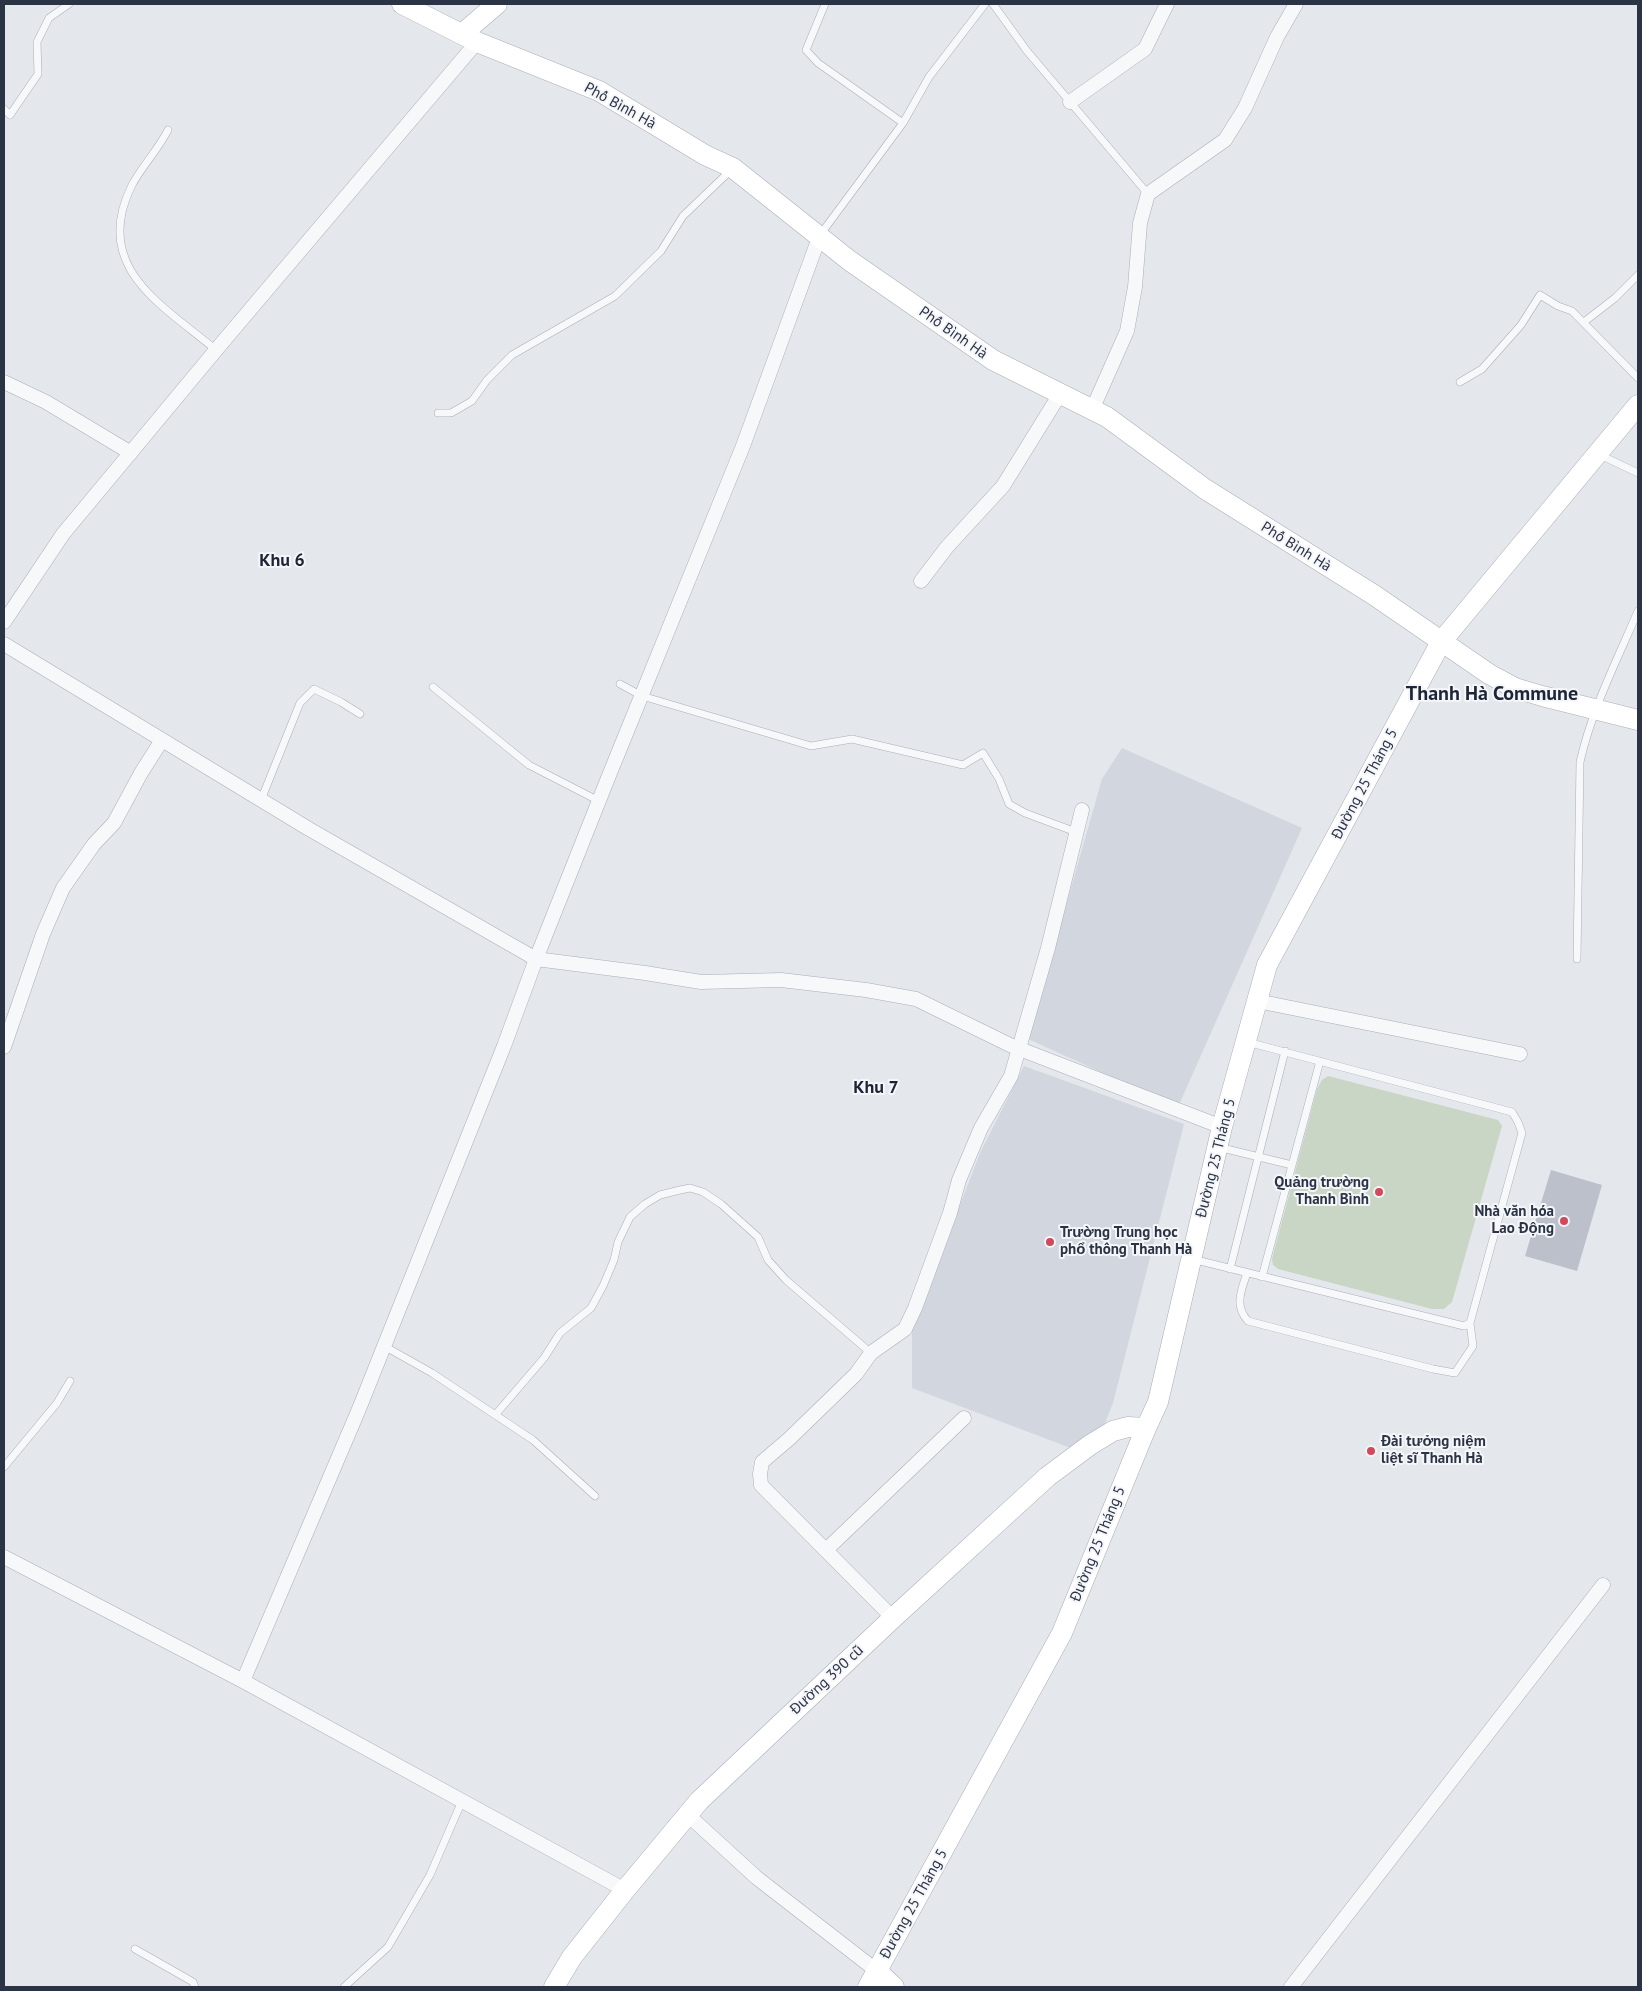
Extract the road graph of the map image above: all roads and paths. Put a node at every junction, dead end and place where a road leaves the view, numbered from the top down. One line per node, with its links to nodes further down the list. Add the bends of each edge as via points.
1 (69, 4): 11 (lane, via 49,18 38,42 38,74 10,115)
2 (402, 4): 9 (main road, Phố Bình Hà)
3 (497, 4): 9 (main road)
4 (826, 4): 12 (lane, via 806,50 818,63)
5 (985, 4): 12 (lane, via 929,77)
6 (993, 4): 10 (lane)
7 (1167, 4): 10 (street, via 1145,49)
8 (1296, 4): 15 (street, via 1245,108 1225,140)
9 (469, 38): 14 (main road, Phố Bình Hà, via 599,91 705,155); 19 (street)
10 (1070, 102): 15 (lane)
11 (4, 109)
12 (903, 123): 16 (lane)
13 (168, 130): 19 (lane, via 133,183 121,212 120,236 126,262 142,288)
14 (733, 168): 16 (main road, Phố Bình Hà); 26 (lane, via 684,216 661,251 615,296 512,355 472,400 451,413)
15 (1148, 194): 25 (street, via 1140,223 1135,287 1127,331)
16 (820, 235): 23 (main road, Phố Bình Hà, via 850,261 993,360); 37 (street, via 743,446)
17 (1638, 275): 18 (lane)
18 (1584, 322): 20 (lane); 22 (lane, via 1572,311 1540,295 1521,325 1482,369)
19 (216, 350): 27 (street)
20 (1638, 378)
21 (4, 382): 27 (street, via 46,402)
22 (1460, 382)
23 (1060, 394): 25 (main road, Phố Bình Hà); 30 (street, via 1003,486 947,547)
24 (1638, 405): 28 (main road, Đường 25 Tháng 5)
25 (1092, 410): 33 (main road, Phố Bình Hà, via 1107,417 1205,489 1374,595)
26 (438, 413)
27 (131, 453): 32 (street, via 63,534)
28 (1598, 454): 29 (lane); 33 (main road, Đường 25 Tháng 5)
29 (1638, 473)
30 (921, 581)
31 (1638, 611): 38 (lane)
32 (4, 622)
33 (1441, 642): 38 (main road, Phố Bình Hà, via 1515,688); 48 (main road, Đường 25 Tháng 5, via 1267,965)
34 (4, 644): 41 (street)
35 (620, 684): 37 (lane)
36 (433, 687): 43 (lane, via 529,765)
37 (642, 696): 43 (street); 45 (lane, via 811,746 852,739 963,765 983,753 1009,804)
38 (1597, 709): 40 (main road, Phố Bình Hà); 47 (lane, via 1580,762)
39 (360, 714): 42 (lane, via 314,689 300,703)
40 (1638, 720)
41 (162, 740): 42 (street); 50 (street, via 114,823 94,844 63,888 43,934)
42 (261, 800): 46 (street)
43 (599, 802): 46 (street)
44 (1082, 810): 45 (street)
45 (1076, 832): 51 (street)
46 (536, 959): 51 (street, via 701,982 781,980 916,999); 63 (street)
47 (1578, 959)
48 (1257, 1001): 49 (main road, Đường 25 Tháng 5); 53 (street)
49 (1246, 1041): 52 (lane); 55 (main road, Đường 25 Tháng 5)
50 (4, 1047)
51 (1020, 1049): 55 (street); 64 (street, via 1011,1076 981,1128 959,1180 950,1213 905,1329)
52 (1284, 1052): 54 (lane); 56 (lane)
53 (1520, 1054)
54 (1320, 1061): 57 (lane); 62 (lane, via 1512,1112 1518,1122 1522,1133)
55 (1220, 1137): 56 (lane); 58 (main road, Đường 25 Tháng 5)
56 (1258, 1157): 57 (lane); 59 (lane)
57 (1292, 1165): 61 (lane)
58 (1191, 1259): 59 (lane); 68 (main road, Đường 25 Tháng 5, via 1158,1402)
59 (1230, 1269): 60 (lane)
60 (1247, 1273): 61 (lane); 62 (lane, via 1238,1300 1242,1315 1248,1322 1433,1369 1455,1373 1463,1364 1473,1346)
61 (1262, 1277): 62 (lane, via 1464,1326)
62 (1470, 1324)
63 (384, 1346): 66 (lane); 75 (street)
64 (872, 1353): 66 (lane, via 786,1280 768,1260 758,1237 721,1204 690,1188 660,1195 630,1217 591,1308 560,1333 544,1358); 71 (street, via 856,1374 762,1462 762,1484)
65 (70, 1381): 69 (lane, via 58,1403)
66 (496, 1414): 70 (lane, via 533,1440)
67 (964, 1418): 71 (street)
68 (1146, 1428): 74 (main road, Đường 390 cũ, via 1113,1430 1083,1450 1047,1477); 80 (main road, Đường 25 Tháng 5, via 1062,1633)
69 (4, 1467)
70 (595, 1496)
71 (826, 1550): 74 (street)
72 (4, 1557): 75 (street)
73 (1603, 1586): 85 (street)
74 (892, 1618): 77 (main road, Đường 390 cũ)
75 (243, 1682): 76 (street)
76 (462, 1801): 78 (street); 82 (lane, via 430,1875 388,1947)
77 (688, 1815): 78 (main road, Đường 390 cũ); 80 (street)
78 (625, 1890): 83 (main road, Đường 390 cũ, via 572,1957)
79 (135, 1949): 81 (lane, via 192,1982)
80 (873, 1979): 84 (main road)
81 (195, 1987)
82 (344, 1987)
83 (554, 1987)
84 (894, 1987)
85 (1291, 1987)

